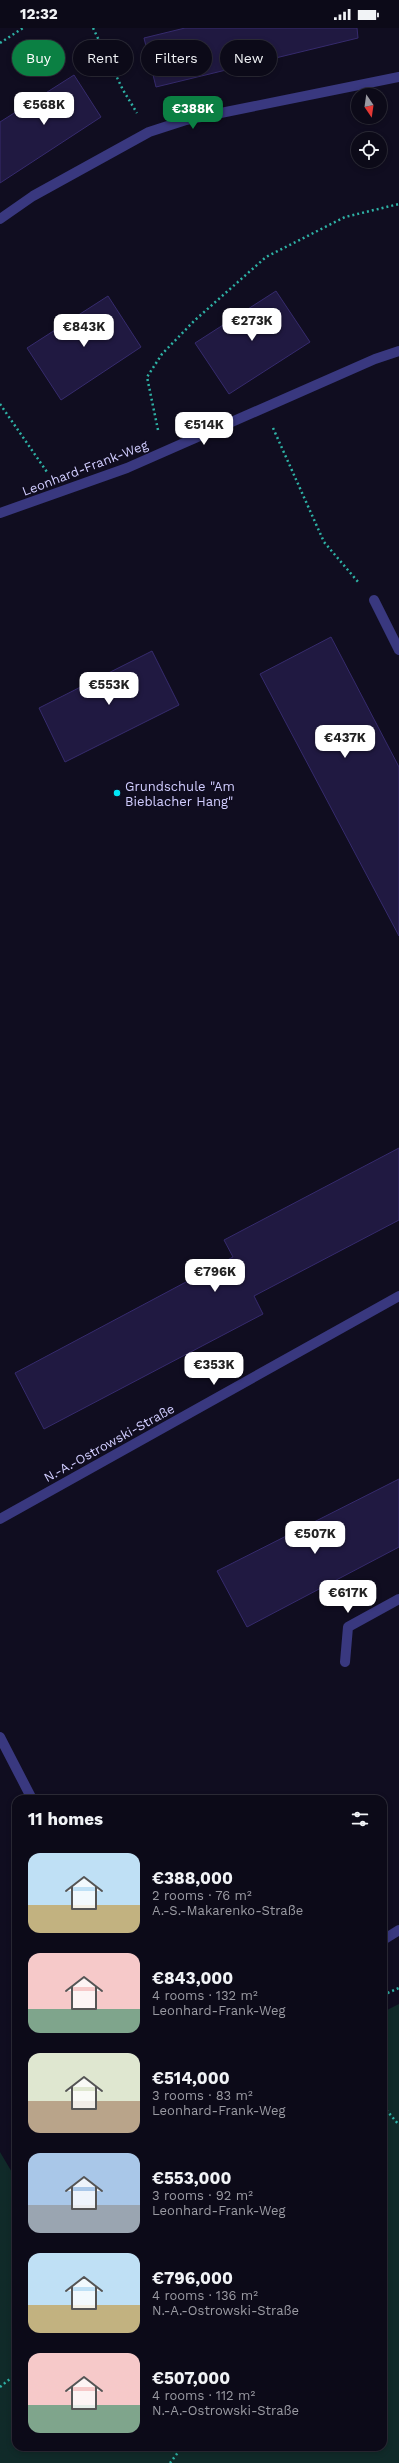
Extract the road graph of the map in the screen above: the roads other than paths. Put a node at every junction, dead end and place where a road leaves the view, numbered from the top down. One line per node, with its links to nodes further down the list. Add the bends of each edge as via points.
1 (399, 77): 2 (street, via 186,120 149,132 33,196)
2 (0, 219)
3 (399, 351): 4 (street, Leonhard-Frank-Weg, via 375,359 162,452)
4 (0, 513)
5 (374, 600): 6 (street)
6 (399, 650)
7 (399, 1296): 8 (street, N.-A.-Ostrowski-Straße)
8 (0, 1519)
9 (399, 1599): 10 (street, via 348,1627)
10 (345, 1662)
11 (0, 1737): 12 (street)
12 (30, 1795)
13 (399, 1930): 14 (street)
14 (387, 1938)

